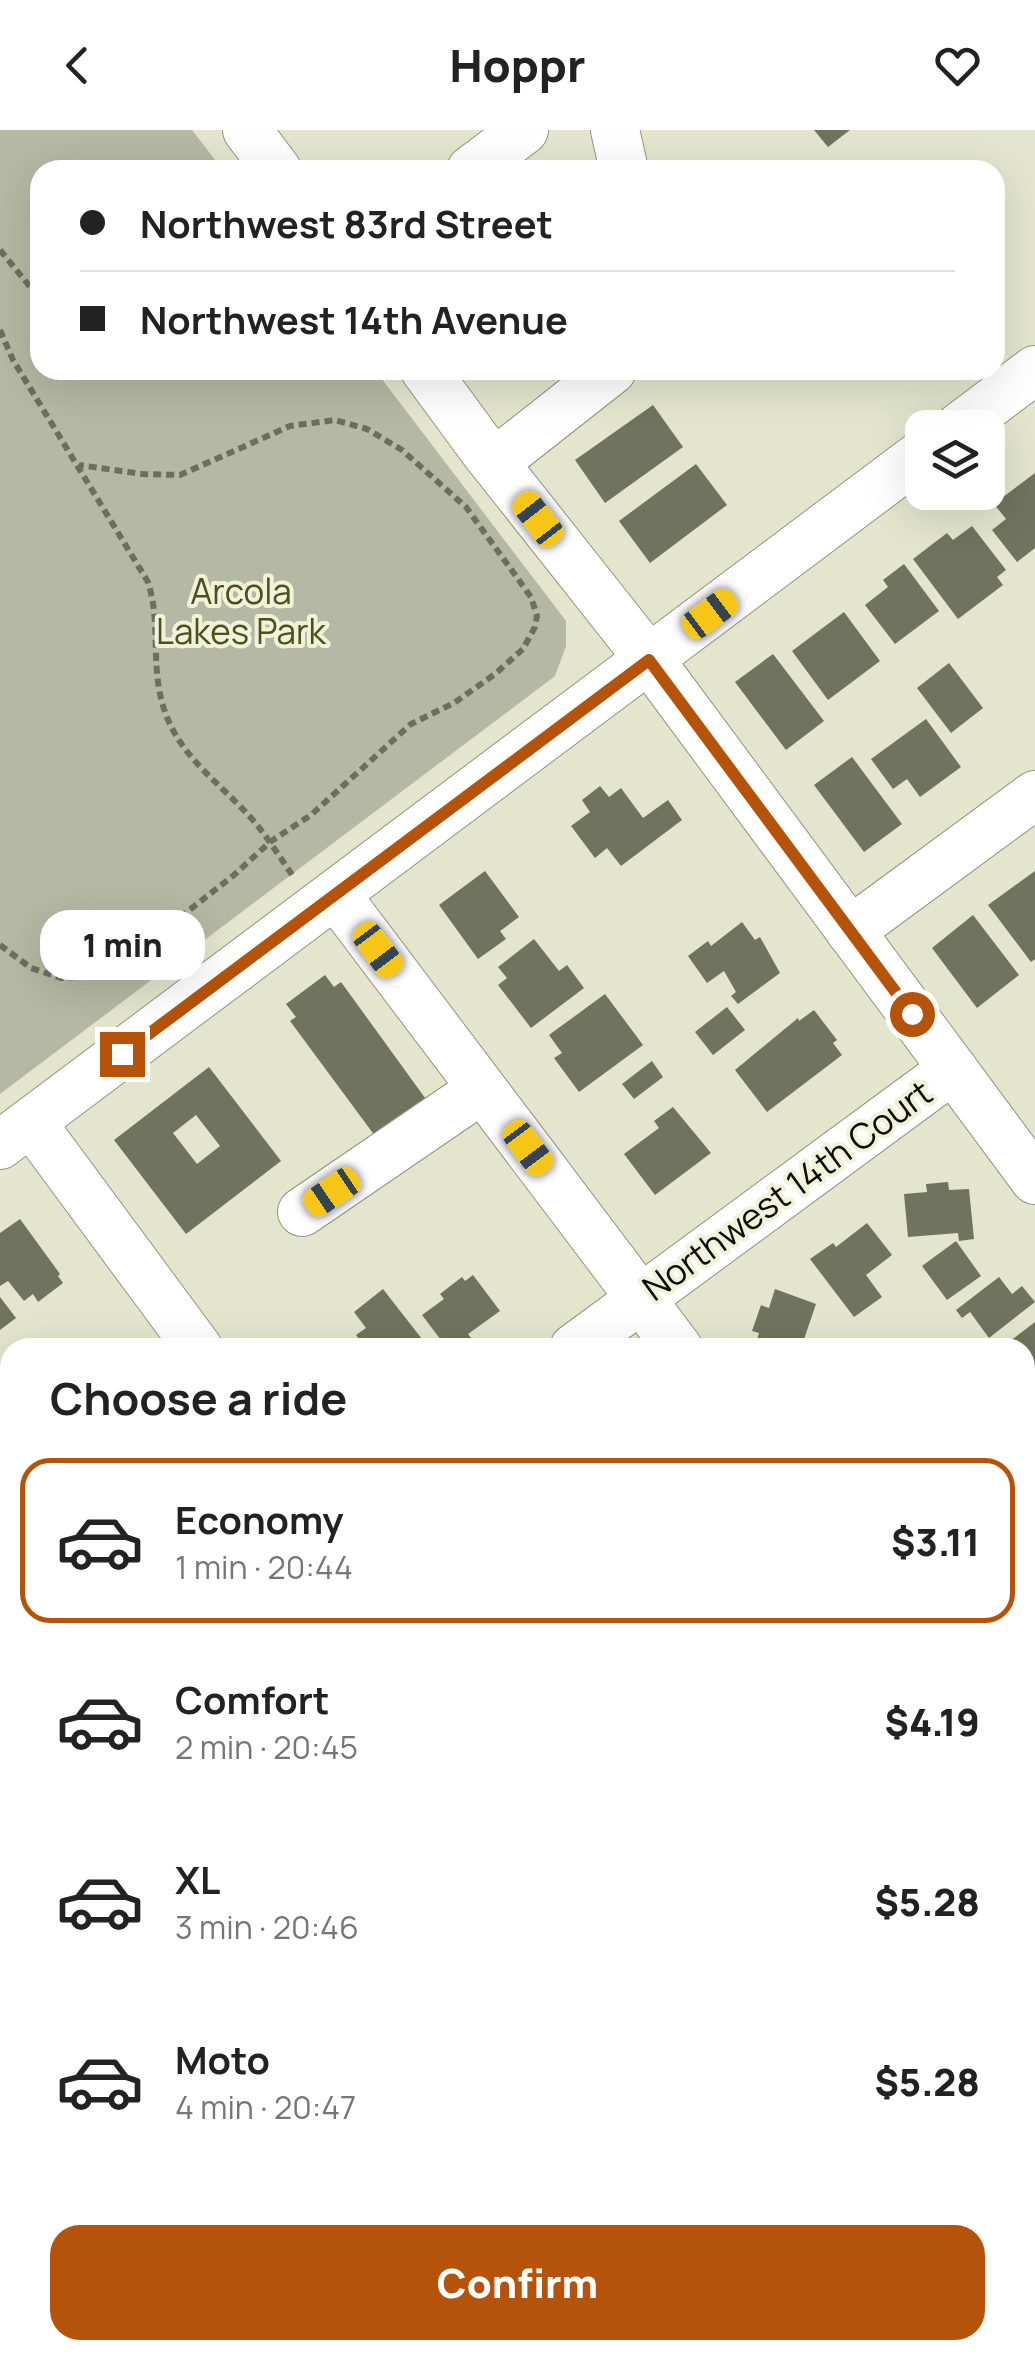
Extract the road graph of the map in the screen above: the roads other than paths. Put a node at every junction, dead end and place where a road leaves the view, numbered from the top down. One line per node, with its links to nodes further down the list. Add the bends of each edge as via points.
1 (247, 130): 3 (street)
2 (614, 130): 4 (street)
3 (270, 160)
4 (622, 160)
5 (1035, 370): 8 (street)
6 (432, 380): 9 (street)
7 (599, 380): 9 (street)
8 (982, 410)
9 (494, 462): 11 (street)
10 (905, 467): 11 (street)
11 (649, 660): 13 (street); 14 (street)
12 (1035, 794): 14 (street)
13 (315, 886): 16 (street); 17 (street)
14 (850, 931): 15 (street)
15 (953, 1069): 18 (street); 20 (street, Northwest 14th Court)
16 (482, 1089): 19 (street); 20 (street)
17 (16, 1134): 21 (street)
18 (1035, 1180)
19 (302, 1212)
20 (640, 1298): 22 (street, Northwest 14th Court); 23 (street)
21 (189, 1338)
22 (587, 1338)
23 (670, 1338)

